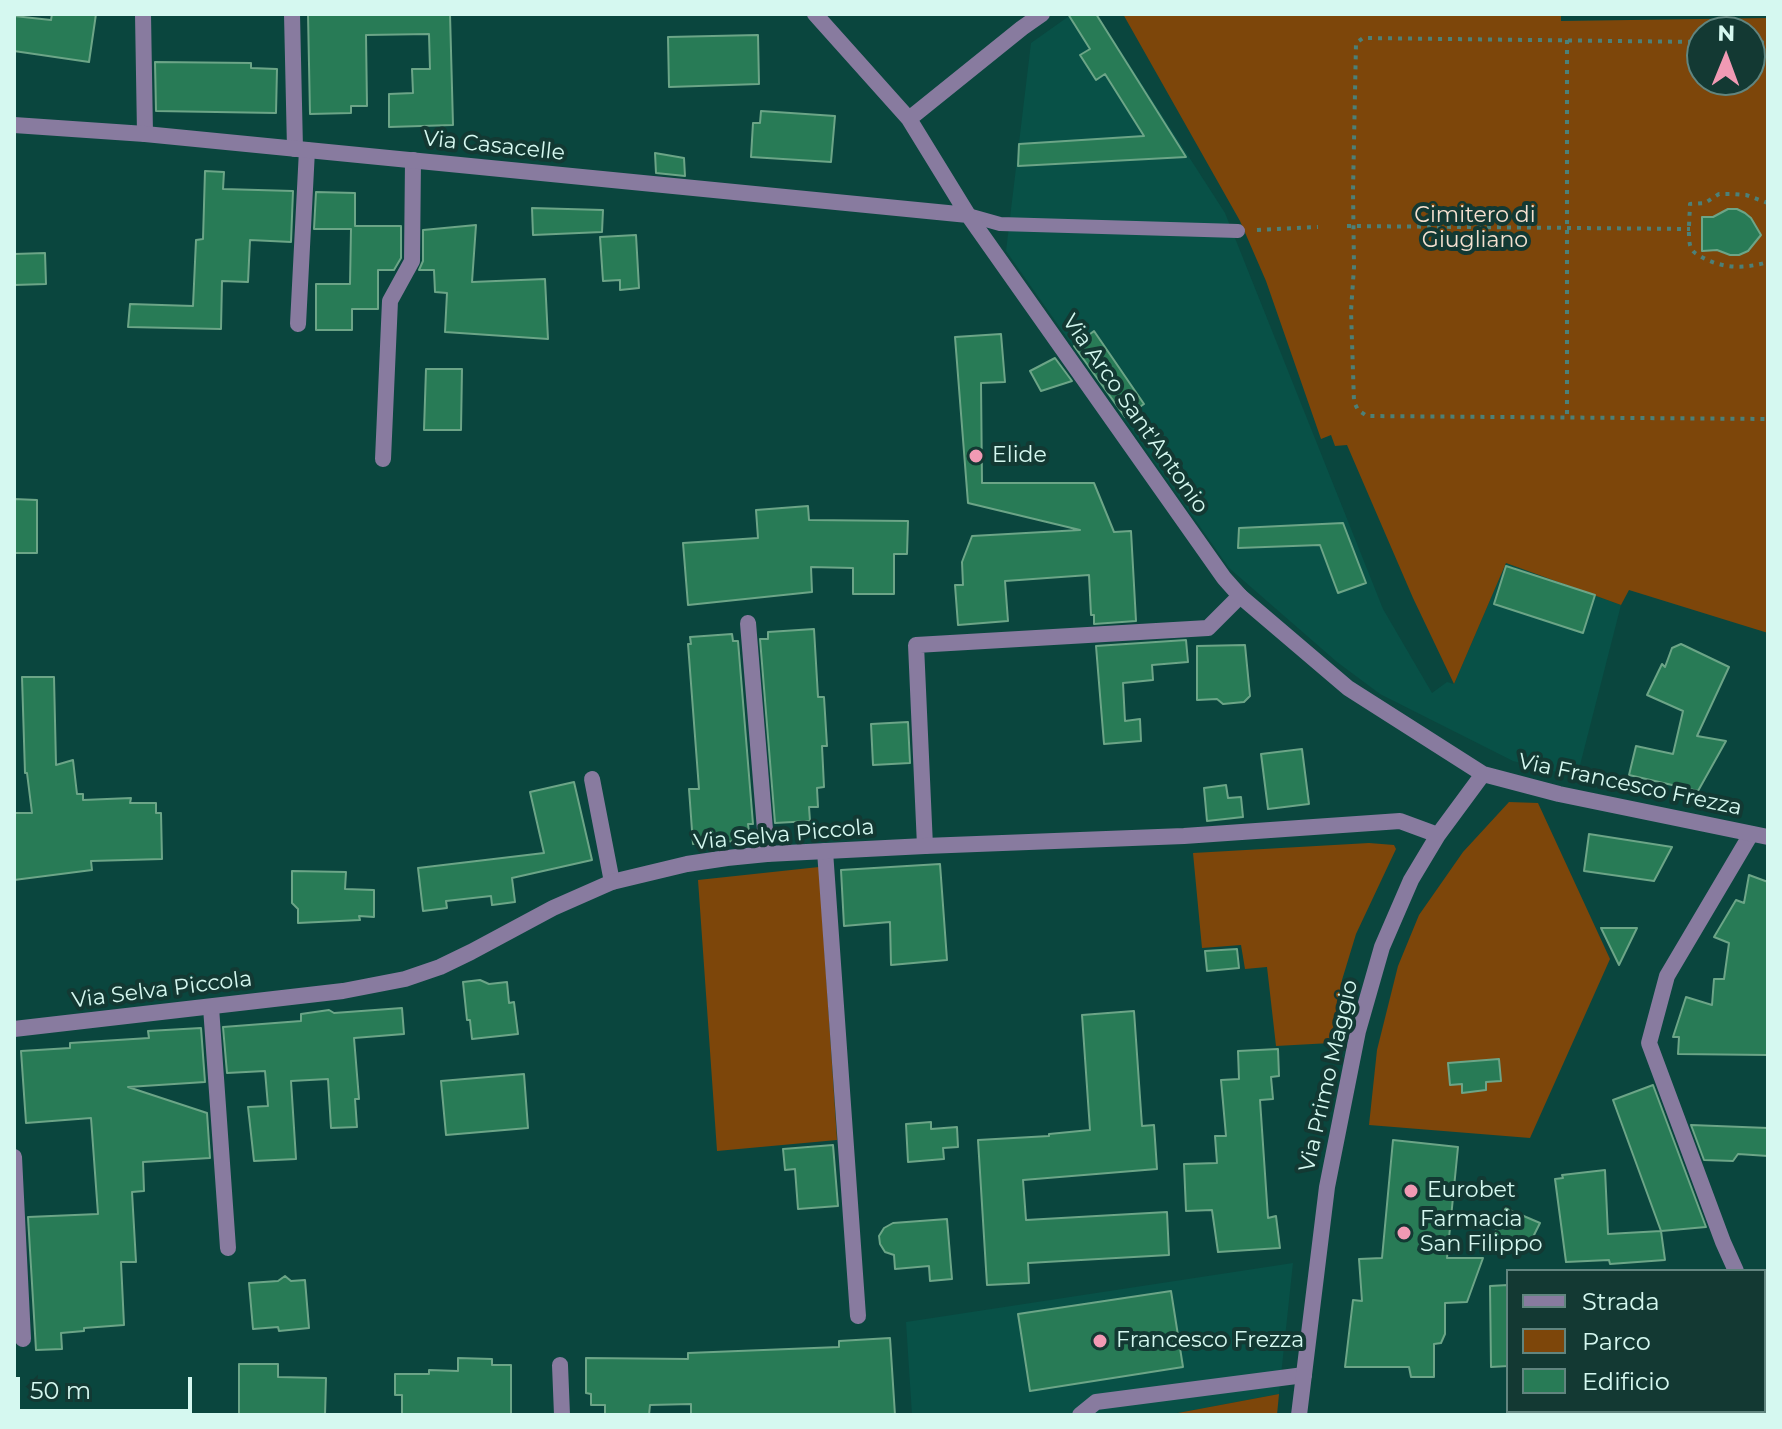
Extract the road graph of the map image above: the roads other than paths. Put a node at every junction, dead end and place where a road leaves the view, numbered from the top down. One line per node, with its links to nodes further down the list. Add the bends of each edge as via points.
1 (143, 14): 7 (street)
2 (292, 14): 8 (street)
3 (815, 14): 5 (street, Via Arco Sant'Antonio)
4 (1042, 14): 5 (street)
5 (909, 119): 10 (street, Via Arco Sant'Antonio)
6 (14, 125): 7 (street, Via Casacelle)
7 (145, 134): 8 (street, Via Casacelle)
8 (301, 149): 9 (street, Via Casacelle); 12 (street)
9 (413, 160): 10 (street, Via Casacelle); 13 (street, via 412,261 390,301)
10 (968, 215): 11 (lane, via 1000,224); 14 (street, Via Arco Sant'Antonio)
11 (1238, 231)
12 (298, 324)
13 (383, 459)
14 (1240, 596): 16 (street, Via Arco Sant'Antonio, via 1348,688); 21 (street, via 1208,628 916,645)
15 (748, 623): 23 (street)
16 (1483, 774): 18 (street, Via Francesco Frezza); 19 (street, Via Primo Maggio)
17 (592, 779): 24 (street)
18 (1751, 834): 20 (street, Via Francesco Frezza); 29 (street, via 1667,976 1649,1043)
19 (1438, 835): 21 (street, Via Selva Piccola, via 1400,821); 33 (street, Via Primo Maggio, via 1411,880 1382,947 1358,1031 1327,1187)
20 (1768, 837)
21 (925, 846): 22 (street, Via Selva Piccola)
22 (825, 851): 23 (street, Via Selva Piccola); 30 (street)
23 (767, 854): 24 (street, Via Selva Piccola, via 687,864)
24 (612, 882): 25 (street, Via Selva Piccola, via 451,962 405,979)
25 (211, 1007): 26 (street, Via Selva Piccola); 28 (street)
26 (14, 1029)
27 (14, 1157): 31 (street)
28 (228, 1248)
29 (1735, 1269)
30 (858, 1316)
31 (23, 1339)
32 (560, 1365): 34 (street)
33 (1304, 1375): 35 (street, via 1096,1402); 36 (street, Via Primo Maggio)
34 (562, 1415)
35 (1080, 1415)
36 (1299, 1415)

